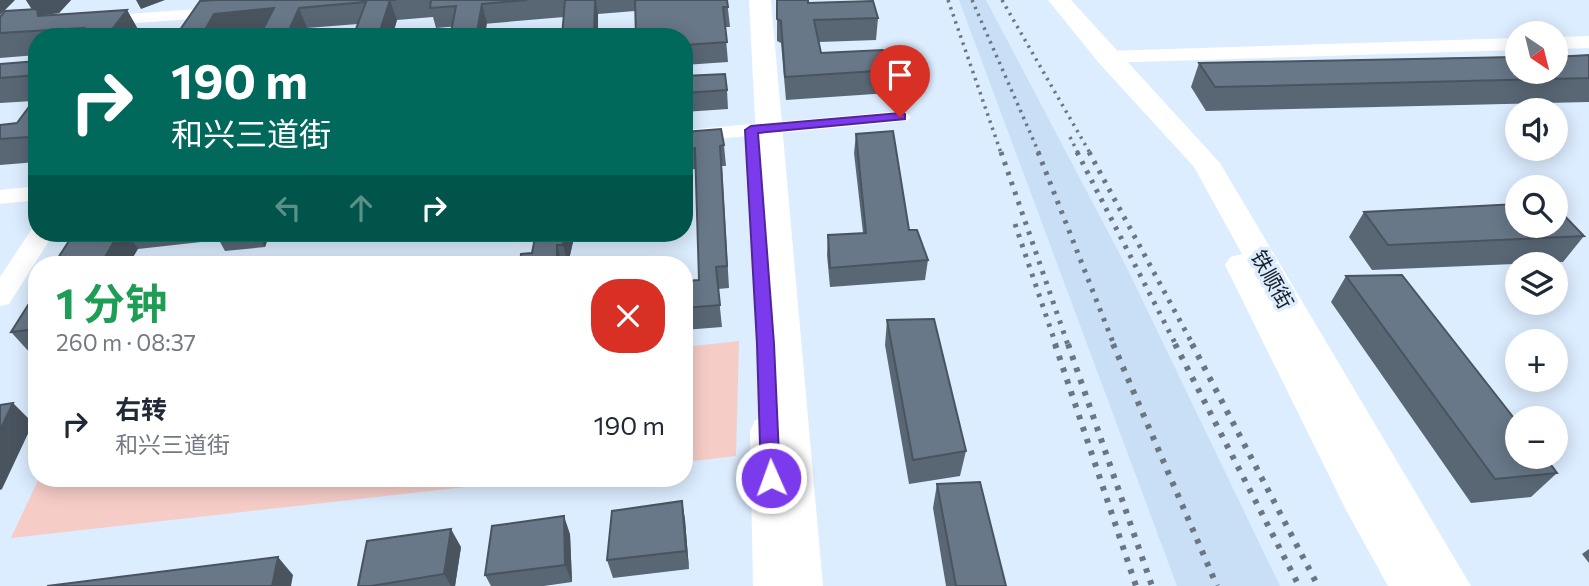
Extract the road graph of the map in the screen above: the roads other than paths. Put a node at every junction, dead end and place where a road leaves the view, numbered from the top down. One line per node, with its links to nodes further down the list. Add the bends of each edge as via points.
1 (745, 0): 14 (main road)
2 (760, 0): 14 (main road)
3 (1044, 0): 20 (main road, 铁顺街, via 1202,189)
4 (1059, 0): 12 (main road, 铁顺街)
5 (187, 7): 6 (street); 7 (street); 8 (street)
6 (249, 10)
7 (78, 22)
8 (174, 28)
9 (1589, 42): 10 (street)
10 (1568, 43)
11 (1505, 44): 12 (street)
12 (1107, 57): 20 (main road, 铁顺街, via 1206,163 1224,190)
13 (900, 117): 14 (street)
14 (761, 129): 15 (street); 21 (main road); 22 (main road)
15 (693, 135)
16 (28, 194): 17 (street)
17 (0, 197)
18 (36, 242): 19 (street)
19 (0, 297)
20 (1379, 499): 23 (main road, via 1377,557); 24 (main road, 铁顺街); 25 (main road, 铁顺街); 26 (main road, via 1440,547)
21 (775, 586)
22 (801, 586)
23 (1393, 586)
24 (1412, 586)
25 (1449, 586)
26 (1464, 586)

